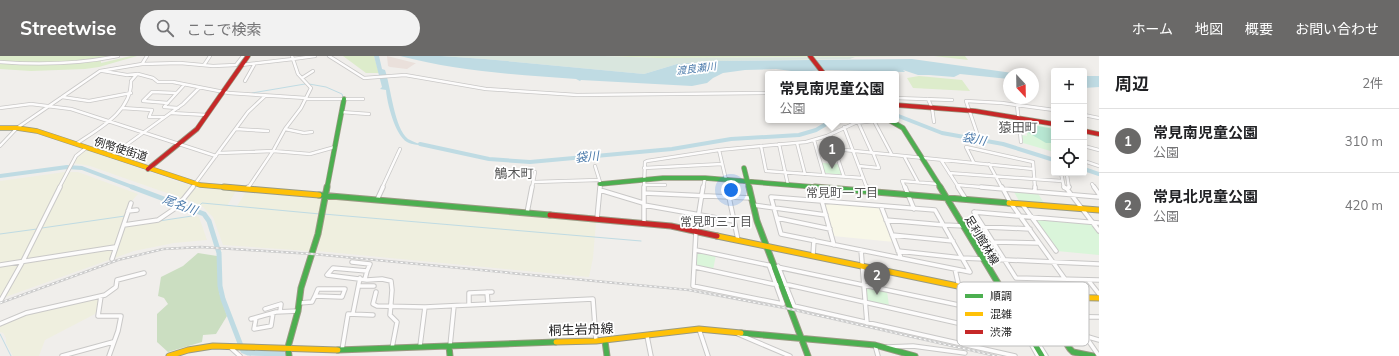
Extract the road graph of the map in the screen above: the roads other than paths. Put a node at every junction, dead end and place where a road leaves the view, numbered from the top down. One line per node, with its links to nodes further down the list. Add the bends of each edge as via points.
1 (118, 56): 10 (street, via 59,65)
2 (147, 56): 11 (street)
3 (210, 56): 12 (street)
4 (243, 56): 13 (street, 例幣使街道)
5 (248, 56): 13 (street, 例幣使街道)
6 (314, 56): 9 (street)
7 (329, 56): 26 (street, via 359,77 405,75 476,88 576,95)
8 (810, 56): 17 (street)
9 (292, 58): 14 (street); 19 (street, via 297,73)
10 (0, 62)
11 (142, 64): 12 (street); 15 (street)
12 (204, 65): 13 (street)
13 (239, 65): 14 (street); 24 (street, 例幣使街道)
14 (254, 65): 20 (street)
15 (100, 71): 18 (street); 28 (street)
16 (313, 71): 19 (street)
17 (822, 71)
18 (137, 74): 21 (street, via 158,82); 23 (street, via 131,81)
19 (302, 78): 30 (street, via 311,88)
20 (245, 82)
21 (184, 85): 22 (street); 25 (street)
22 (199, 88): 24 (street); 43 (street)
23 (131, 92): 28 (street, via 89,101); 42 (street)
24 (223, 92): 27 (street); 49 (street, 例幣使街道)
25 (176, 93): 36 (street); 36 (street, via 152,92 143,101)
26 (765, 93)
27 (265, 96): 30 (street); 64 (street, via 248,112)
28 (62, 97): 38 (street)
29 (899, 98): 33 (street)
30 (306, 99): 31 (street); 65 (street)
31 (344, 99): 32 (street); 46 (street)
32 (363, 99)
33 (928, 99): 34 (street); 40 (street)
34 (952, 100)
35 (899, 101): 39 (street)
36 (168, 103): 43 (street, via 164,107)
37 (1017, 105): 44 (street, via 966,101); 45 (street); 51 (street)
38 (50, 106): 41 (street, via 26,104); 54 (street, via 71,109); 63 (street)
39 (902, 106): 40 (street)
40 (931, 107): 44 (street); 55 (street)
41 (0, 108)
42 (122, 108): 52 (street, via 152,110 148,117); 54 (street)
43 (178, 108): 47 (street)
44 (970, 110): 51 (street); 70 (street)
45 (1051, 110)
46 (341, 112): 48 (street); 81 (street)
47 (171, 113): 49 (street); 52 (street)
48 (369, 114)
49 (207, 115): 78 (street, 例幣使街道, via 197,129)
50 (1087, 116): 53 (street)
51 (1019, 117): 60 (street); 74 (street)
52 (164, 118): 69 (street)
53 (1099, 118)
54 (109, 121): 69 (street); 76 (street)
55 (934, 122)
56 (855, 123): 61 (street)
57 (858, 123): 91 (street)
58 (875, 123): 92 (street)
59 (894, 123): 96 (street, 足利館林線, via 903,128)
60 (1051, 123)
61 (844, 127): 72 (street); 89 (street)
62 (0, 128): 63 (street, 例幣使街道)
63 (17, 128): 76 (street, 例幣使街道, via 37,131); 79 (street)
64 (236, 129): 66 (street); 90 (street)
65 (285, 129): 68 (street); 88 (street)
66 (268, 130)
67 (1087, 131): 71 (street)
68 (312, 132)
69 (143, 133): 78 (street); 93 (street)
70 (978, 133)
71 (1099, 134)
72 (830, 135): 73 (street); 85 (street)
73 (814, 140): 75 (street); 113 (street)
74 (1021, 142)
75 (797, 143): 77 (street); 112 (street)
76 (76, 144): 83 (street, 例幣使街道)
77 (779, 144): 80 (street); 110 (street)
78 (179, 145): 94 (street); 107 (street, 例幣使街道)
79 (0, 146)
80 (761, 146): 86 (street); 110 (street, via 766,171)
81 (335, 147): 88 (street, via 310,154); 145 (street)
82 (1087, 147): 87 (street)
83 (86, 148): 93 (street, 例幣使街道); 205 (street, via 71,164)
84 (400, 149): 152 (street)
85 (835, 149): 89 (street); 114 (street)
86 (719, 150): 100 (street); 105 (street, via 645,161)
87 (1099, 150)
88 (273, 151): 90 (street); 137 (street)
89 (853, 151): 91 (street); 103 (street)
90 (219, 153): 94 (street)
91 (873, 153): 92 (street); 103 (street, via 879,168)
92 (892, 155): 95 (street)
93 (111, 156): 107 (street, 例幣使街道)
94 (216, 156): 128 (street)
95 (904, 156): 96 (street); 127 (street)
96 (923, 158): 97 (street); 130 (street, 足利館林線)
97 (941, 160): 99 (street); 111 (street)
98 (1087, 162): 104 (street)
99 (974, 163): 101 (street); 108 (street, via 966,147 1030,161 1033,162)
100 (722, 164): 105 (street); 121 (street)
101 (989, 164): 108 (street); 115 (street)
102 (595, 166): 125 (street)
103 (859, 166): 119 (street)
104 (1099, 166)
105 (644, 168): 126 (street)
106 (744, 168): 122 (street)
107 (148, 169): 128 (street)
108 (1033, 169): 120 (street)
109 (535, 172): 124 (street)
110 (785, 172): 112 (street); 129 (street)
111 (949, 173): 115 (street); 133 (street)
112 (805, 174): 113 (street)
113 (824, 175): 114 (street)
114 (844, 176): 119 (street)
115 (996, 176): 120 (street); 135 (street)
116 (1061, 176): 123 (street)
117 (1067, 176): 136 (street)
118 (705, 178): 121 (street); 126 (street, via 674,178); 146 (street)
119 (863, 178): 139 (street)
120 (1034, 179): 123 (street); 140 (street)
121 (726, 180): 122 (street)
122 (747, 181): 129 (street); 150 (street)
123 (1062, 181): 136 (street, via 1064,188)
124 (534, 182): 125 (street); 166 (street)
125 (599, 182): 126 (street); 138 (street)
126 (644, 182): 132 (street); 141 (street)
127 (919, 182): 130 (street); 142 (street, via 902,181)
128 (195, 184): 137 (street); 178 (street, via 177,207 158,220)
129 (788, 184): 134 (street)
130 (938, 184): 148 (street, 足利館林線)
131 (1092, 184): 144 (street)
132 (665, 185)
133 (957, 185): 135 (street); 151 (street)
134 (818, 187): 139 (street); 153 (street)
135 (1003, 189): 140 (street); 154 (street)
136 (1067, 189): 143 (street)
137 (246, 190): 145 (street)
138 (600, 190): 157 (street); 172 (street)
139 (868, 191): 142 (street)
140 (1035, 191): 143 (street)
141 (644, 193): 146 (street); 157 (street)
142 (908, 194): 148 (street); 162 (street)
143 (1070, 194): 149 (street); 161 (street)
144 (1099, 194)
145 (325, 196): 152 (street); 237 (street, via 316,246 303,281)
146 (702, 196): 147 (street); 167 (street)
147 (729, 197): 150 (street); 174 (street)
148 (946, 197): 151 (street); 180 (street, 足利館林線)
149 (1099, 197)
150 (751, 198): 158 (street)
151 (965, 198): 154 (street)
152 (377, 201): 166 (street)
153 (822, 201): 159 (street); 160 (street, via 771,197); 168 (street)
154 (1010, 202): 156 (street); 169 (street)
155 (131, 203): 165 (street)
156 (1021, 203): 161 (street); 170 (street)
157 (644, 204): 167 (street); 177 (street)
158 (753, 205): 160 (street); 193 (street)
159 (881, 206): 162 (street); 173 (street)
160 (774, 208): 168 (street); 171 (street)
161 (1080, 208): 164 (street); 175 (street)
162 (914, 209): 179 (street, via 935,210)
163 (137, 210): 165 (street)
164 (1099, 210)
165 (128, 212): 178 (street)
166 (527, 213): 172 (street)
167 (699, 215): 174 (street); 184 (street)
168 (826, 215): 182 (street)
169 (1020, 216): 170 (street); 181 (street, via 974,212); 183 (street)
170 (1031, 217): 175 (street); 198 (street)
171 (777, 218): 182 (street); 188 (street, via 782,234)
172 (597, 219): 177 (street)
173 (886, 220): 179 (street); 186 (street)
174 (734, 221): 187 (street)
175 (1092, 222): 176 (street); 185 (street)
176 (1099, 223)
177 (644, 224): 184 (street)
178 (124, 225): 194 (street)
179 (944, 225): 180 (street); 189 (street)
180 (964, 226): 181 (street); 203 (street, 足利館林線)
181 (984, 227): 183 (street); 190 (street)
182 (830, 229): 192 (street)
183 (1030, 229): 191 (street)
184 (696, 231): 187 (street); 195 (street)
185 (1099, 231)
186 (892, 235): 189 (street); 197 (street)
187 (738, 240): 193 (street)
188 (814, 240): 192 (street); 199 (street)
189 (953, 241): 201 (street)
190 (993, 242): 191 (street); 204 (street)
191 (1039, 243): 206 (street)
192 (834, 244): 196 (street)
193 (766, 245): 199 (street); 210 (street)
194 (115, 247): 202 (street); 205 (street)
195 (696, 250): 210 (street); 212 (street)
196 (861, 250): 200 (street); 211 (street)
197 (898, 251): 200 (street); 201 (street)
198 (1056, 251)
199 (813, 255): 211 (street)
200 (901, 258): 213 (street)
201 (962, 258): 203 (street); 213 (street, via 970,272)
202 (112, 259)
203 (984, 260): 204 (street); 222 (street, 足利館林線)
204 (1005, 260): 206 (street); 218 (street, via 1016,278)
205 (23, 261): 208 (street); 236 (street)
206 (1052, 261): 209 (street); 218 (street)
207 (352, 262): 214 (street, via 370,264)
208 (0, 264)
209 (1099, 264)
210 (773, 266): 223 (street); 224 (street)
211 (862, 266): 224 (street); 227 (street)
212 (695, 267): 223 (street); 223 (street, via 693,286 783,304)
213 (955, 269): 221 (street)
214 (367, 271): 216 (street, via 334,268 327,275); 217 (street)
215 (144, 274): 232 (street, via 117,280 116,286)
216 (360, 278): 217 (street); 225 (street)
217 (365, 279): 242 (street, via 391,281)
218 (1065, 279): 219 (street)
219 (1088, 280): 220 (street); 231 (street)
220 (1099, 280)
221 (957, 282)
222 (997, 282)
223 (780, 284): 238 (street); 253 (street, via 794,306); 260 (street)
224 (864, 284): 238 (street); 241 (street)
225 (359, 286): 226 (street); 249 (street)
226 (374, 286)
227 (957, 286)
228 (376, 292): 242 (street, via 374,305)
229 (487, 292): 230 (street); 239 (street); 240 (street, via 469,293)
230 (492, 292)
231 (1099, 294)
232 (101, 296): 255 (street, via 26,313); 264 (street, via 98,316 121,316)
233 (314, 296): 233 (street, via 318,289 345,289 342,297); 237 (street, via 312,302)
234 (1089, 298): 235 (street)
235 (1099, 298)
236 (2, 300)
237 (299, 303): 246 (street)
238 (865, 303): 253 (street); 254 (street)
239 (488, 304): 240 (street); 262 (street, via 593,299)
240 (469, 305): 243 (street)
241 (957, 305)
242 (391, 306): 244 (street); 278 (street, via 390,314 397,322)
243 (454, 306): 244 (street); 270 (street)
244 (425, 307): 269 (street)
245 (265, 309): 247 (street, via 282,304)
246 (298, 310): 247 (street); 276 (street)
247 (280, 311): 248 (street)
248 (273, 313): 251 (street); 251 (street, via 271,326 254,329)
249 (353, 314): 250 (street); 279 (street, via 347,316)
250 (373, 315)
251 (256, 318): 252 (street)
252 (251, 319)
253 (867, 323): 266 (street)
254 (957, 323)
255 (0, 324)
256 (699, 330): 257 (street, 桐生岩舟線); 258 (street, 桐生岩舟線); 290 (street)
257 (734, 332): 260 (street, 桐生岩舟線); 291 (street)
258 (647, 336): 263 (street, 桐生岩舟線); 289 (street)
259 (1089, 337): 261 (street)
260 (801, 338): 267 (street, 桐生岩舟線); 292 (street)
261 (1099, 340)
262 (596, 341): 263 (street, 桐生岩舟線); 270 (street, 桐生岩舟線)
263 (605, 341): 288 (street)
264 (113, 342): 282 (street); 283 (street)
265 (1089, 342): 301 (street)
266 (957, 343)
267 (875, 345): 277 (street, 桐生岩舟線); 293 (street)
268 (228, 346): 276 (street, 桐生岩舟線); 284 (street, via 205,347); 285 (street)
269 (420, 346): 270 (street, 桐生岩舟線); 278 (street, 桐生岩舟線)
270 (450, 346): 287 (street)
271 (972, 346): 295 (street)
272 (1032, 346): 296 (street)
273 (1036, 346): 297 (street, 足利館林線)
274 (1039, 346): 298 (street)
275 (1069, 346): 280 (street)
276 (288, 347): 279 (street, 桐生岩舟線); 286 (street)
277 (887, 347): 281 (street, via 906,346); 294 (street, 桐生岩舟線)
278 (392, 348): 279 (street, 桐生岩舟線)
279 (342, 350)
280 (1072, 351): 299 (street); 300 (street)
281 (965, 353)
282 (62, 356)
283 (109, 356)
284 (169, 356)
285 (240, 356)
286 (289, 356)
287 (450, 356)
288 (607, 356)
289 (650, 356)
290 (708, 356)
291 (790, 356)
292 (808, 356)
293 (878, 356)
294 (915, 356)
295 (1015, 356)
296 (1038, 356)
297 (1042, 356)
298 (1046, 356)
299 (1074, 356)
300 (1093, 356)
301 (1099, 356)

